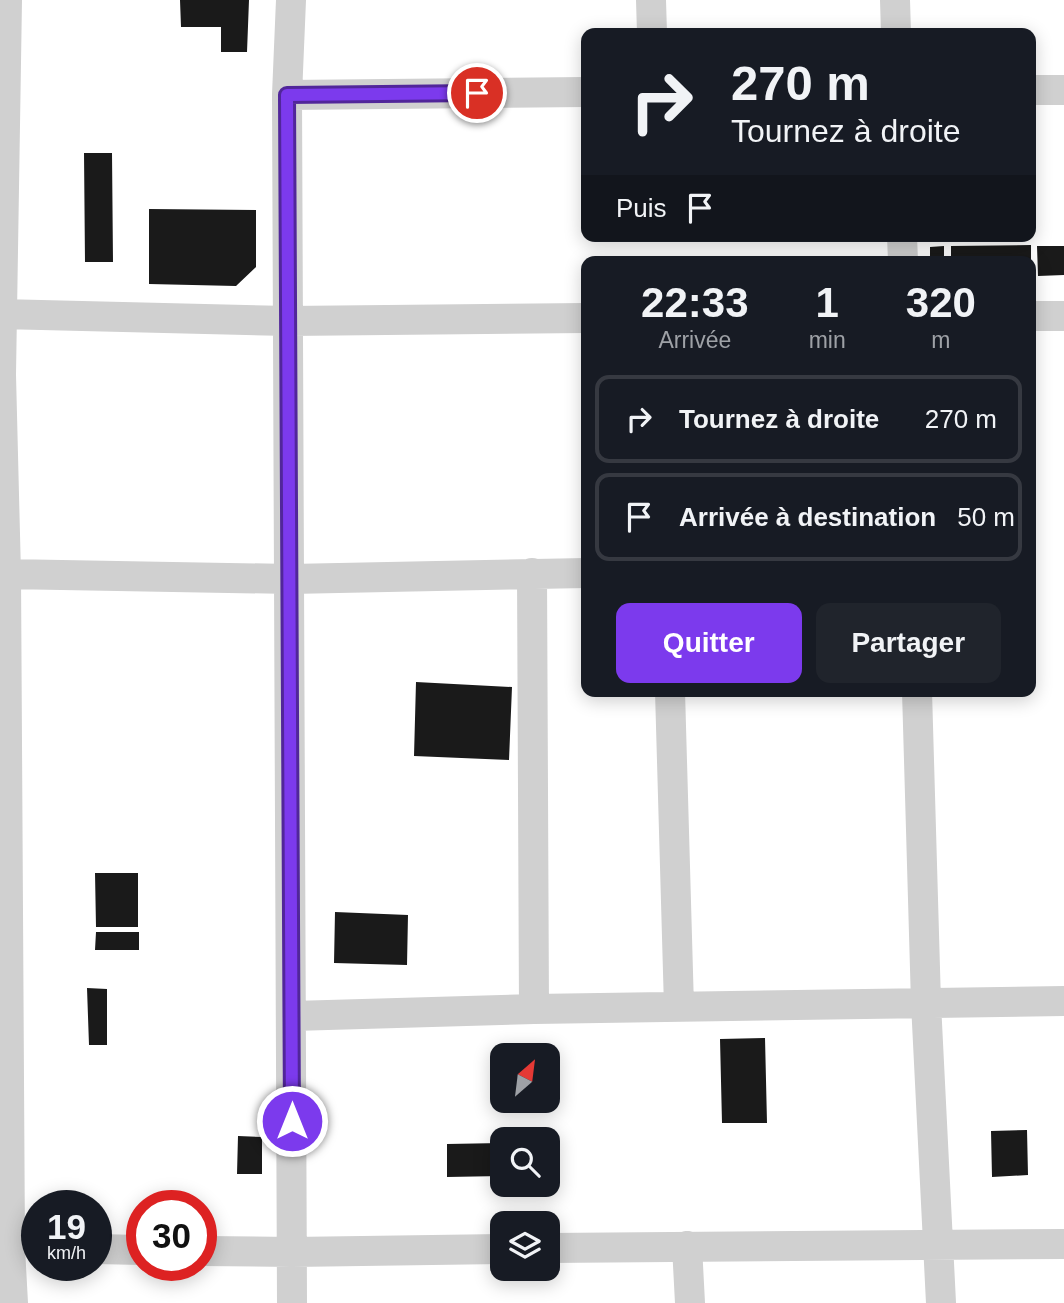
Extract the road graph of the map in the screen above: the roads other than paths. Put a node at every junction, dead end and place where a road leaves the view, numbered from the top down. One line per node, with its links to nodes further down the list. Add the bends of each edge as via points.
1 (7, 0): 11 (street)
2 (290, 0): 10 (street)
3 (651, 0): 5 (street)
4 (895, 0): 6 (street)
5 (652, 28)
6 (896, 28)
7 (1036, 90): 8 (street)
8 (1064, 90)
9 (581, 92): 10 (street)
10 (287, 95): 15 (street)
11 (1, 314): 15 (street); 16 (street)
12 (1036, 316): 13 (street)
13 (1064, 316)
14 (581, 318): 15 (street)
15 (288, 321): 19 (street)
16 (6, 573): 19 (street); 30 (street)
17 (532, 573): 18 (street); 19 (street); 25 (street)
18 (581, 573)
19 (290, 579): 26 (street)
20 (670, 697): 24 (street)
21 (917, 697): 23 (street)
22 (1064, 1001): 23 (street)
23 (926, 1003): 24 (street); 28 (street)
24 (679, 1007): 25 (street)
25 (534, 1009): 26 (street)
26 (293, 1016): 34 (street)
27 (1064, 1244): 28 (street)
28 (938, 1245): 29 (street); 38 (street)
29 (687, 1246): 31 (street); 37 (street)
30 (16, 1248): 35 (street)
31 (560, 1248)
32 (490, 1249): 34 (street)
33 (217, 1251): 34 (street)
34 (292, 1252): 36 (street)
35 (13, 1303)
36 (292, 1303)
37 (690, 1303)
38 (941, 1303)

